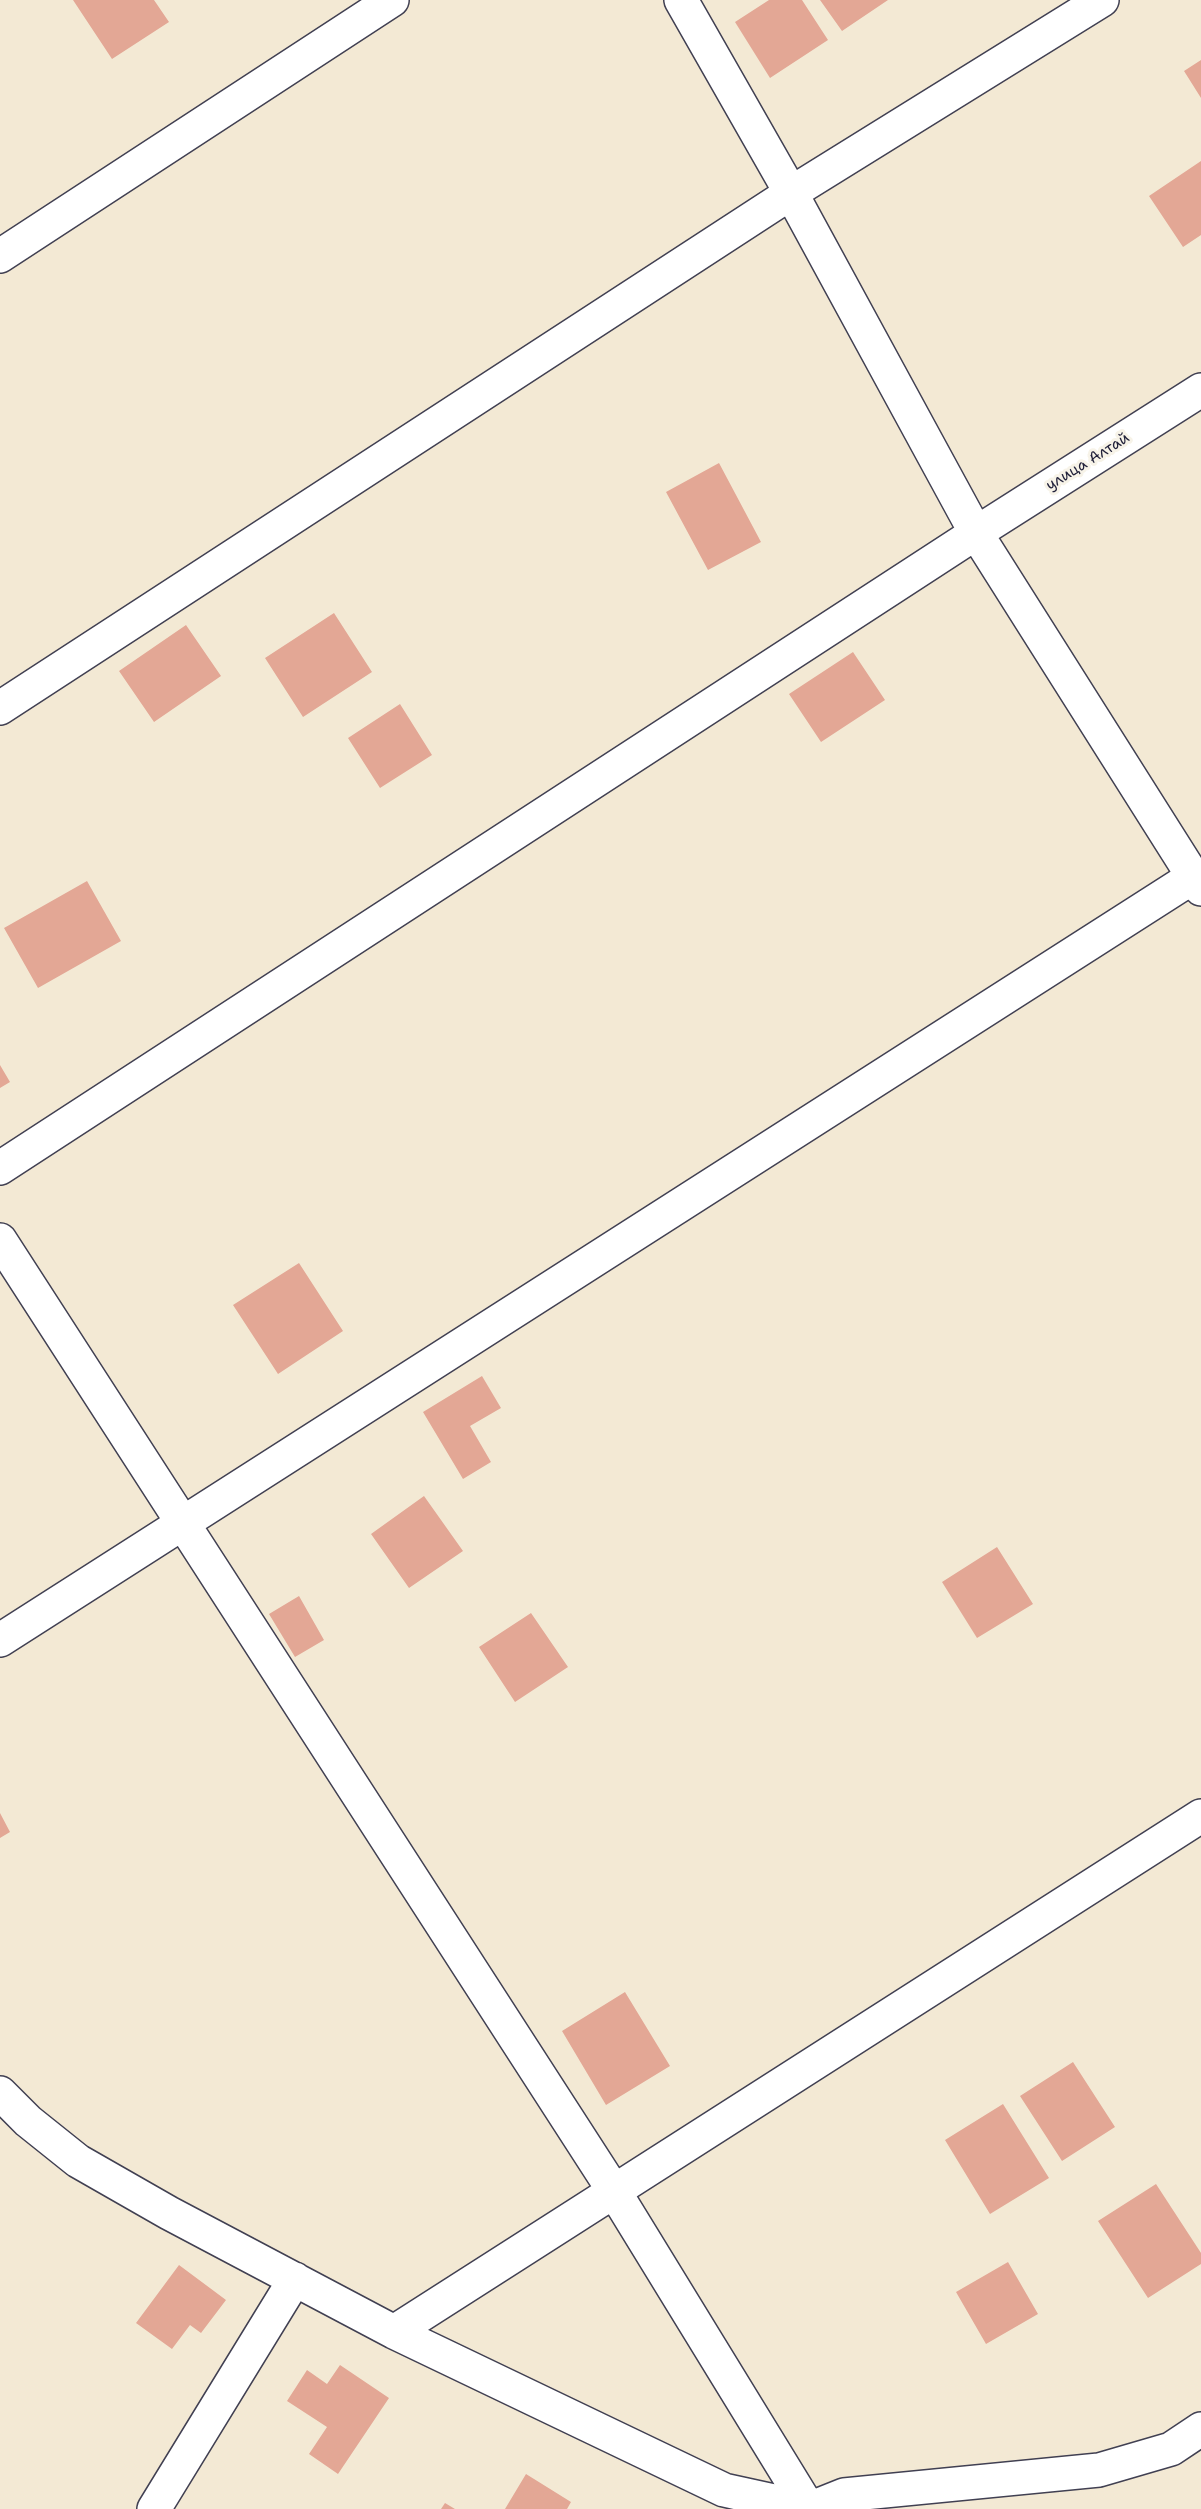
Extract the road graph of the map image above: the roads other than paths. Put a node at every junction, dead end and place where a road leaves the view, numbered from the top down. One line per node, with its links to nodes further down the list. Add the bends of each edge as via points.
1 (392, 0): 5 (street)
2 (681, 0): 4 (street)
3 (1102, 0): 4 (street)
4 (791, 194): 7 (street); 8 (street)
5 (0, 256)
6 (1201, 390): 7 (street, улица Алтай)
7 (976, 533): 9 (street); 10 (street, улица Алтай)
8 (0, 708)
9 (1197, 883): 12 (street)
10 (0, 1168)
11 (0, 1240): 12 (street)
12 (183, 1524): 13 (street); 16 (street)
13 (0, 1640)
14 (1201, 1816): 16 (street)
15 (0, 2093): 17 (street, via 78,2161)
16 (614, 2191): 18 (street); 21 (street)
17 (295, 2279): 18 (street); 20 (street)
18 (394, 2332): 21 (street, via 724,2490)
19 (1201, 2429): 21 (street, via 1171,2449 1099,2470 844,2495)
20 (154, 2509)
21 (810, 2509)

